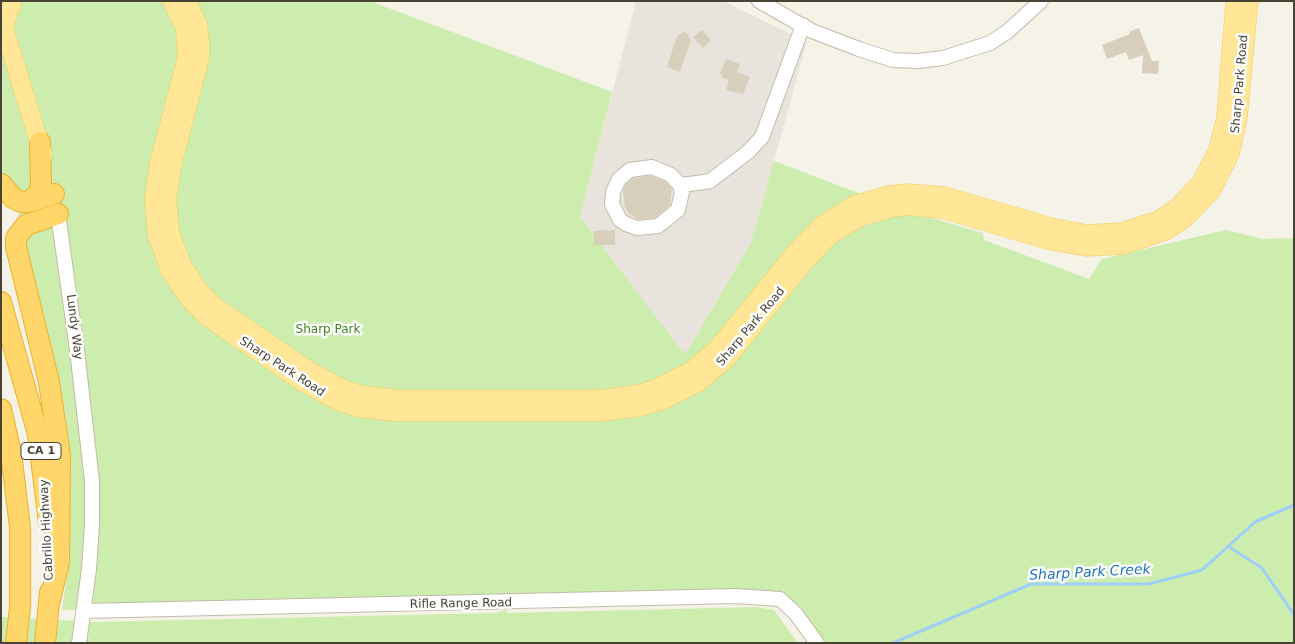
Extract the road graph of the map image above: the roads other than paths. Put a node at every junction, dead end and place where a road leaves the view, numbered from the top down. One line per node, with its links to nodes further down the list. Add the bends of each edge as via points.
1 (13, 1): 8 (main road)
2 (172, 1): 7 (main road, Sharp Park Road, via 185,28 187,57 159,163 154,199 157,235 170,271 206,316 304,383 345,403 396,412 601,412 641,407 668,398 699,382 728,357 830,235 860,217 891,208 942,209 1047,240 1086,247 1124,245 1165,231 1184,219 1207,196 1230,154 1238,118)
3 (188, 1): 6 (main road, Sharp Park Road, via 198,25 200,58 172,166 167,199 170,232 182,265 214,306 326,381 362,395 406,399 600,399 638,394 691,371 718,348 822,225 854,206 907,193 945,196 1050,227 1087,234 1121,232 1159,220 1195,190 1218,150 1226,117)
4 (758, 1): 9 (street)
5 (1041, 1): 9 (street, via 1007,32 990,42 943,58 918,61 893,60 859,50)
6 (1235, 1)
7 (1248, 1)
8 (3, 22): 10 (main road, Lundy Way)
9 (803, 25): 12 (street, via 762,137 710,181)
10 (40, 142): 13 (main road, Lundy Way); 14 (highway, via 42,184 39,193)
11 (1, 184): 14 (highway, via 13,198)
12 (680, 185): 12 (street, via 670,175 652,167 630,170 619,179 612,204 620,220 626,224 638,228 658,226 678,210 682,192)
13 (54, 194): 14 (highway); 15 (main road, Lundy Way)
14 (29, 202)
15 (58, 214): 18 (highway, via 26,225 16,238 49,382 60,456 59,562); 19 (street, Lundy Way, via 92,481)
16 (1, 302): 18 (highway, Cabrillo Highway / CA 1, via 28,392 42,455 49,526)
17 (1, 409): 20 (highway, CA 1, via 12,453 20,528 20,607)
18 (49, 604): 21 (highway, Cabrillo Highway / CA 1)
19 (85, 612): 22 (street, Lundy Way); 23 (street, Rifle Range Road, via 736,596 780,600 796,614)
20 (16, 643)
21 (45, 643)
22 (79, 643)
23 (817, 643)

